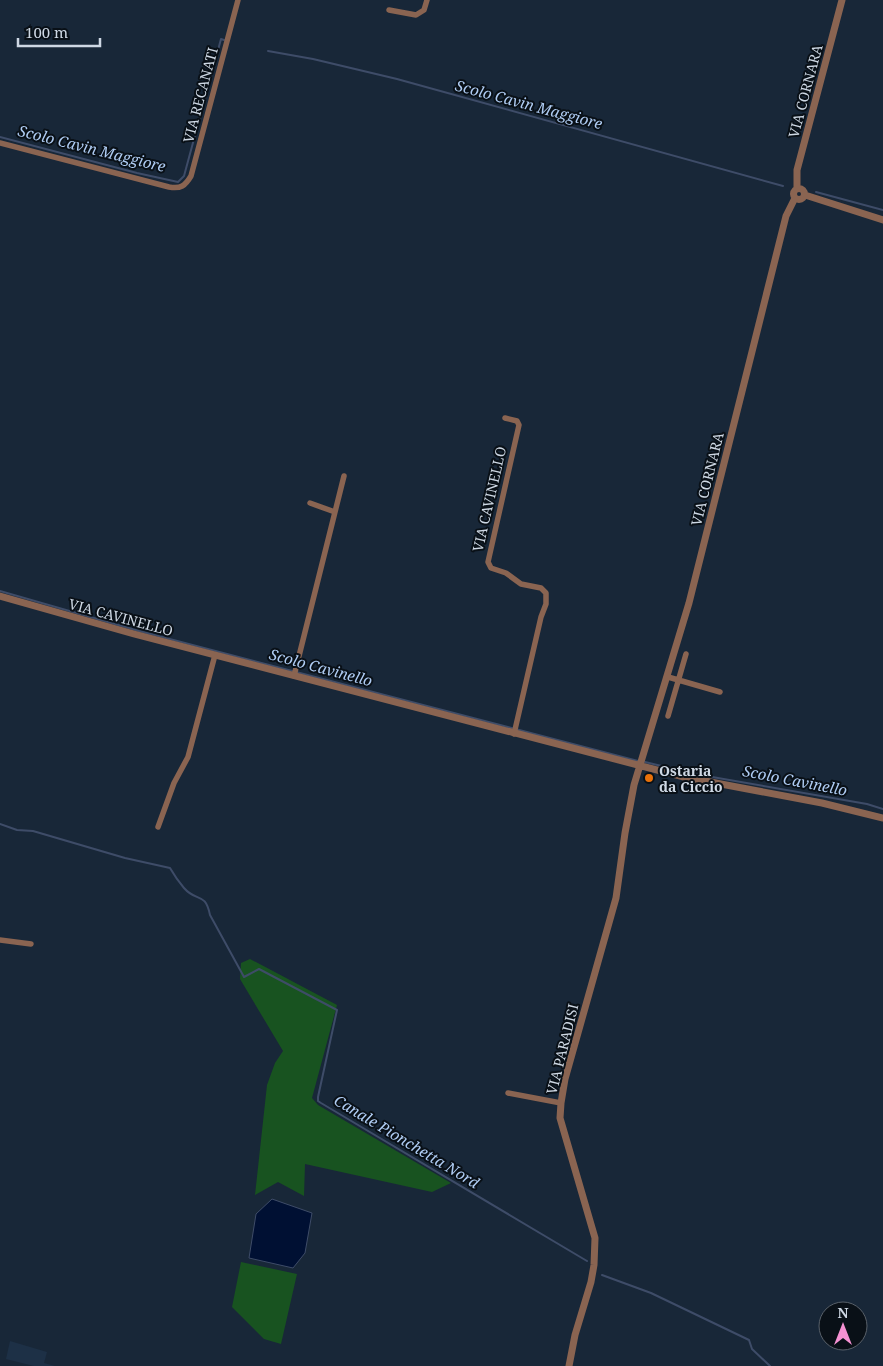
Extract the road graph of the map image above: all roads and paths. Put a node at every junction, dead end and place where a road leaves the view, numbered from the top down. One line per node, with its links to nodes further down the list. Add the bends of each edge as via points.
1 (238, 0): 5 (street, VIA RECANATI, via 191,176 181,187 169,187)
2 (427, 0): 4 (street, via 424,10 416,15)
3 (842, 0): 6 (street, VIA CORNARA, via 797,170)
4 (388, 10)
5 (0, 143)
6 (797, 188): 7 (street, via 802,189); 8 (street, via 793,192)
7 (804, 195): 8 (street, via 801,199); 9 (street)
8 (795, 198): 18 (street, VIA CORNARA, via 786,216)
9 (883, 220)
10 (505, 418): 22 (street, VIA CAVINELLO, via 517,421 519,425 488,562 491,568 546,593)
11 (344, 476): 13 (street)
12 (310, 503): 13 (street)
13 (335, 512): 17 (street)
14 (0, 596): 16 (street, VIA CAVINELLO)
15 (686, 654): 19 (street)
16 (215, 655): 17 (street, VIA CAVINELLO); 25 (street, via 188,757 174,783)
17 (295, 673): 22 (street, VIA CAVINELLO)
18 (668, 677): 19 (street); 23 (street, VIA CORNARA)
19 (678, 680): 20 (street); 21 (street)
20 (720, 692)
21 (668, 716)
22 (515, 731): 23 (street, VIA CAVINELLO)
23 (640, 766): 24 (street, VIA CAVINELLO); 29 (street, VIA PARADISI, via 628,815 616,898 565,1078)
24 (883, 818)
25 (158, 827)
26 (0, 940): 27 (street)
27 (31, 944)
28 (508, 1093): 29 (street)
29 (561, 1103): 30 (street, VIA PARADISI, via 563,1132 595,1238 591,1282)
30 (569, 1366)

